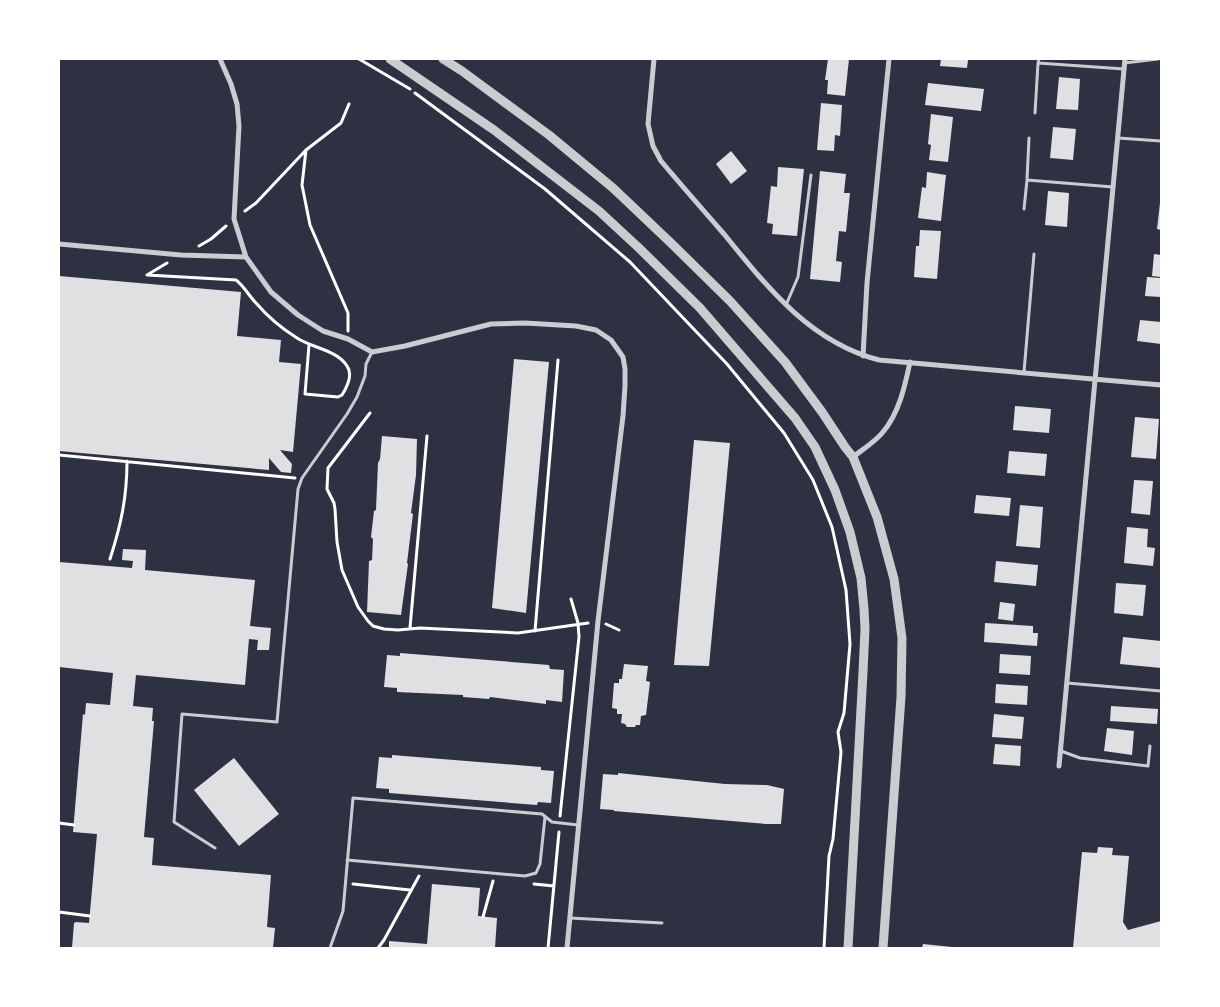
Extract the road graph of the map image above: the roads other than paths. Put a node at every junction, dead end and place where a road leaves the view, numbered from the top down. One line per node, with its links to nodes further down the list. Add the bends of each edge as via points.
1 (220, 59): 19 (street, via 237,104 239,126 234,219)
2 (390, 59): 41 (street, via 494,130 599,211 640,248 700,308 795,418 815,447 850,532 861,578 865,629)
3 (443, 59): 27 (street, via 549,135 613,188 672,244 785,362)
4 (654, 59): 20 (street, via 648,113 653,146 662,162)
5 (889, 59): 22 (street)
6 (1158, 59): 8 (lane)
7 (1038, 61): 8 (lane); 9 (lane)
8 (1124, 64): 11 (street)
9 (1035, 113)
10 (1029, 138): 14 (lane)
11 (1118, 138): 12 (lane); 15 (street)
12 (1161, 141)
13 (811, 175): 20 (lane, via 798,277)
14 (1026, 180): 15 (lane); 16 (lane)
15 (1113, 187): 25 (street)
16 (1024, 209)
17 (59, 244): 19 (street, via 181,255)
18 (1034, 254): 24 (lane)
19 (246, 257): 21 (street, via 270,292 298,315 323,331)
20 (786, 306): 22 (street, via 824,337)
21 (372, 352): 34 (street, via 491,324 525,323 596,330 611,340 623,357 625,386); 35 (lane, via 357,397 302,478 296,500 277,722 182,714 174,822)
22 (863, 356): 23 (street)
23 (910, 362): 24 (street); 27 (street, via 893,419 883,433)
24 (1024, 372): 25 (street)
25 (1096, 379): 26 (street); 28 (street)
26 (1161, 385)
27 (853, 458): 42 (street, via 877,517 894,579 902,638 901,697)
28 (1067, 683): 29 (lane); 31 (street)
29 (1161, 691)
30 (1150, 746): 31 (lane, via 1148,766 1080,758)
31 (1061, 751): 32 (street)
32 (1059, 766)
33 (545, 816): 34 (lane, via 552,822); 36 (lane, via 540,864 536,873 525,876); 36 (lane, via 353,798)
34 (578, 824): 37 (street)
35 (215, 848)
36 (347, 860): 39 (lane, via 343,911)
37 (569, 918): 38 (lane); 40 (street)
38 (662, 923)
39 (330, 948)
40 (566, 948)
41 (848, 948)
42 (883, 948)

